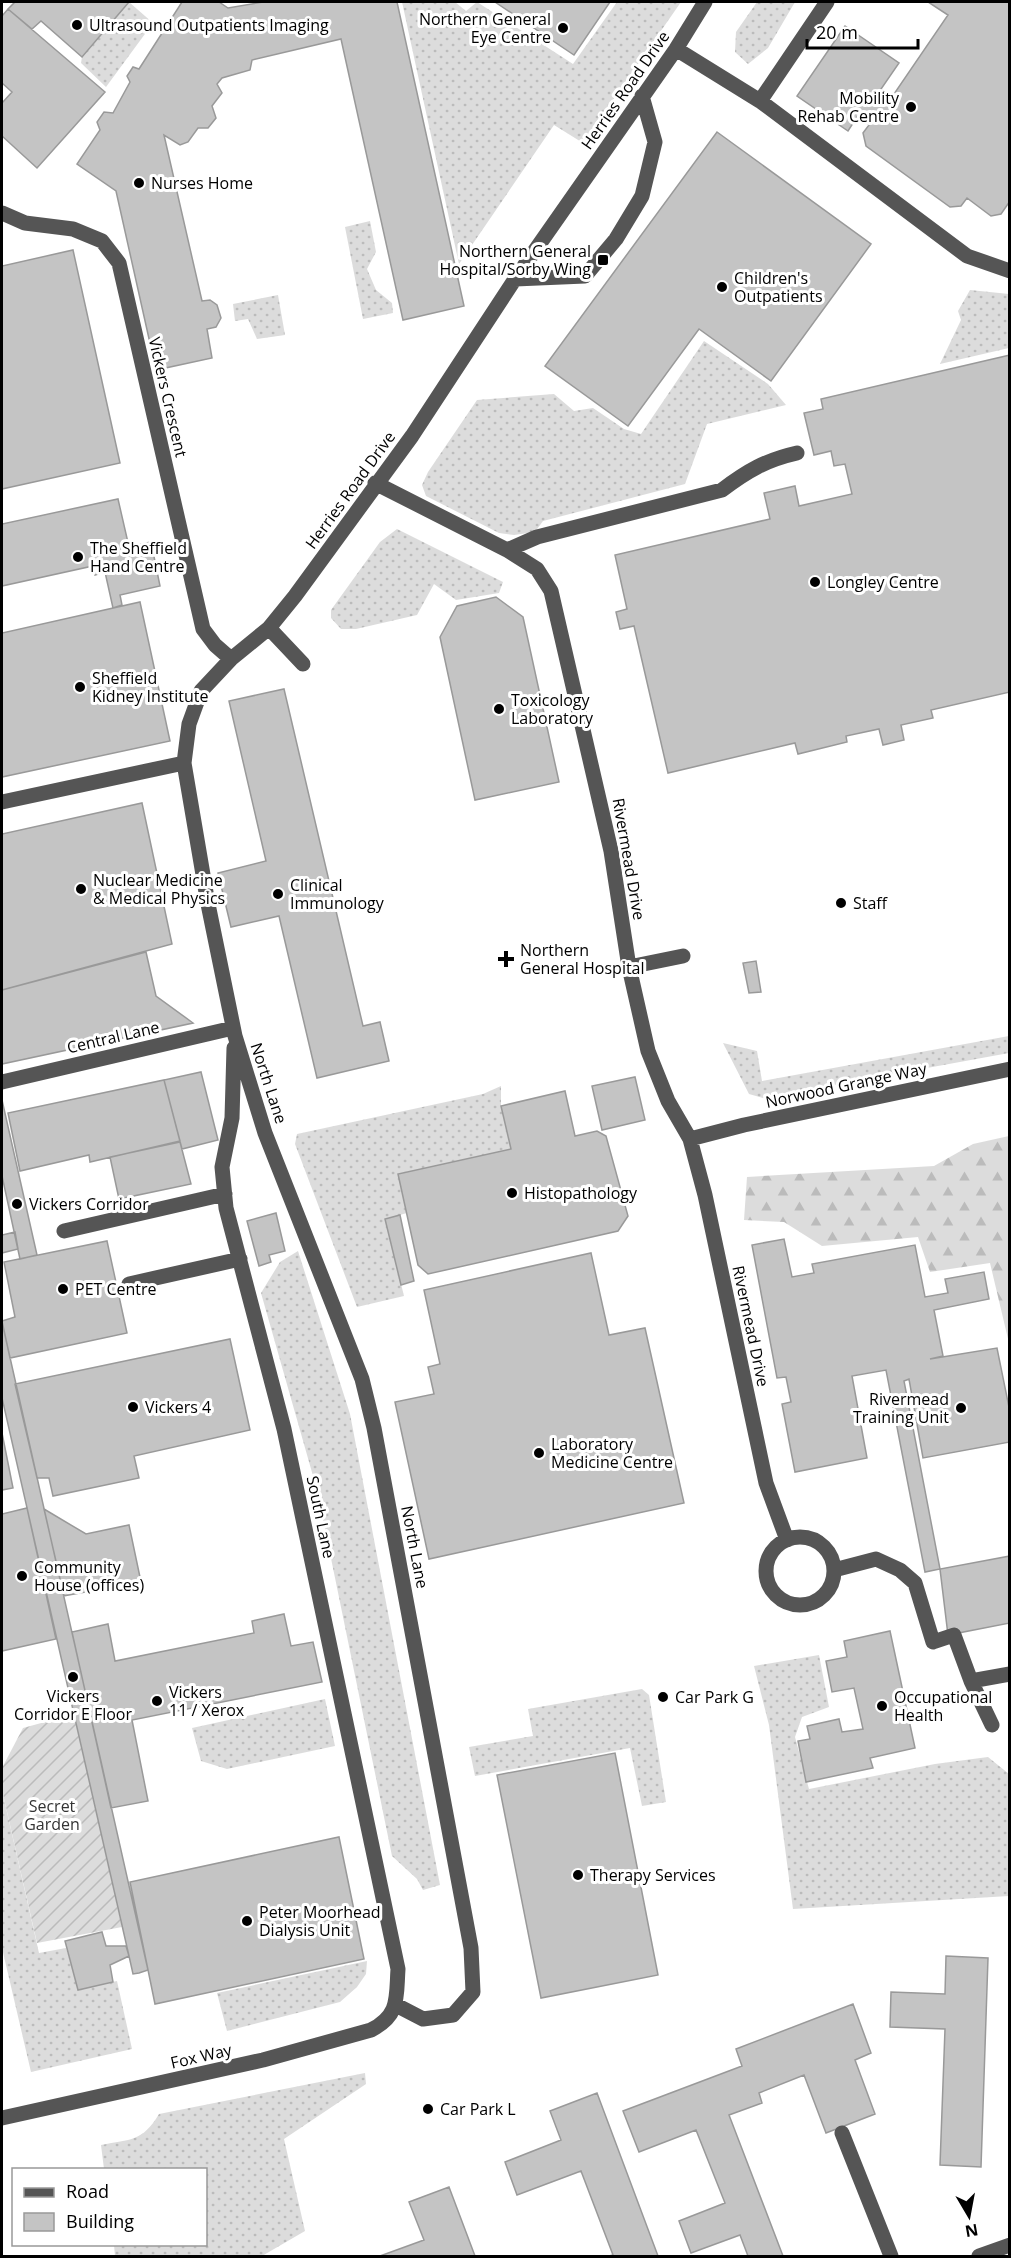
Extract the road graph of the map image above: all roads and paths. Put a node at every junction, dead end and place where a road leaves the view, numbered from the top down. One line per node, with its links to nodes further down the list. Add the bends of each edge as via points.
1 (705, 2): 3 (street, Herries Road Drive)
2 (827, 2): 5 (street)
3 (676, 49): 4 (street, Herries Road Drive); 5 (street)
4 (642, 96): 8 (street, Herries Road Drive); 8 (street, via 655,142 642,196 616,239 585,276)
5 (760, 102): 7 (street, via 967,256)
6 (2, 213): 13 (street, Vickers Crescent, via 25,224 73,229 92,236 102,241 119,263 203,629)
7 (1010, 271)
8 (515, 279): 10 (street, Herries Road Drive, via 412,436)
9 (797, 453): 11 (street, via 770,459 722,490 537,537)
10 (375, 483): 11 (street, Rivermead Drive); 12 (street, Herries Road Drive)
11 (507, 550): 18 (street, Rivermead Drive, via 537,569 551,591 611,851)
12 (269, 628): 13 (street, Herries Road Drive); 14 (street)
13 (231, 659): 15 (street, Herries Road Drive, via 201,691 189,724)
14 (303, 664)
15 (184, 763): 16 (street); 19 (street, Herries Road Drive)
16 (2, 802)
17 (683, 956): 18 (street)
18 (629, 967): 22 (street, Rivermead Drive, via 648,1050 668,1101)
19 (234, 1032): 21 (street, Central Lane); 23 (street, South Lane, via 231,1118 222,1167); 32 (street, North Lane, via 266,1133 362,1380 372,1418 471,1948 473,1992 453,2015 423,2019)
20 (1010, 1069): 22 (street, Norwood Grange Way)
21 (2, 1082)
22 (690, 1139): 27 (street, Rivermead Drive, via 766,1483)
23 (225, 1194): 24 (street); 25 (street, South Lane)
24 (64, 1231)
25 (240, 1259): 26 (street); 32 (street, South Lane, via 284,1429 396,1957)
26 (129, 1284)
27 (787, 1540): 28 (street, via 797,1537 824,1546); 28 (street, via 769,1557 766,1569 772,1591 781,1600 794,1605 814,1603 833,1582)
28 (834, 1570): 30 (street, via 876,1559 900,1570 915,1583 933,1642 954,1635)
29 (1010, 1674): 30 (street)
30 (971, 1681): 31 (street)
31 (992, 1725)
32 (396, 2005): 33 (street, Fox Way, via 385,2023 371,2030 263,2060)
33 (2, 2118)
34 (842, 2133): 36 (street)
35 (1010, 2245): 37 (street)
36 (891, 2256)
37 (979, 2256)

